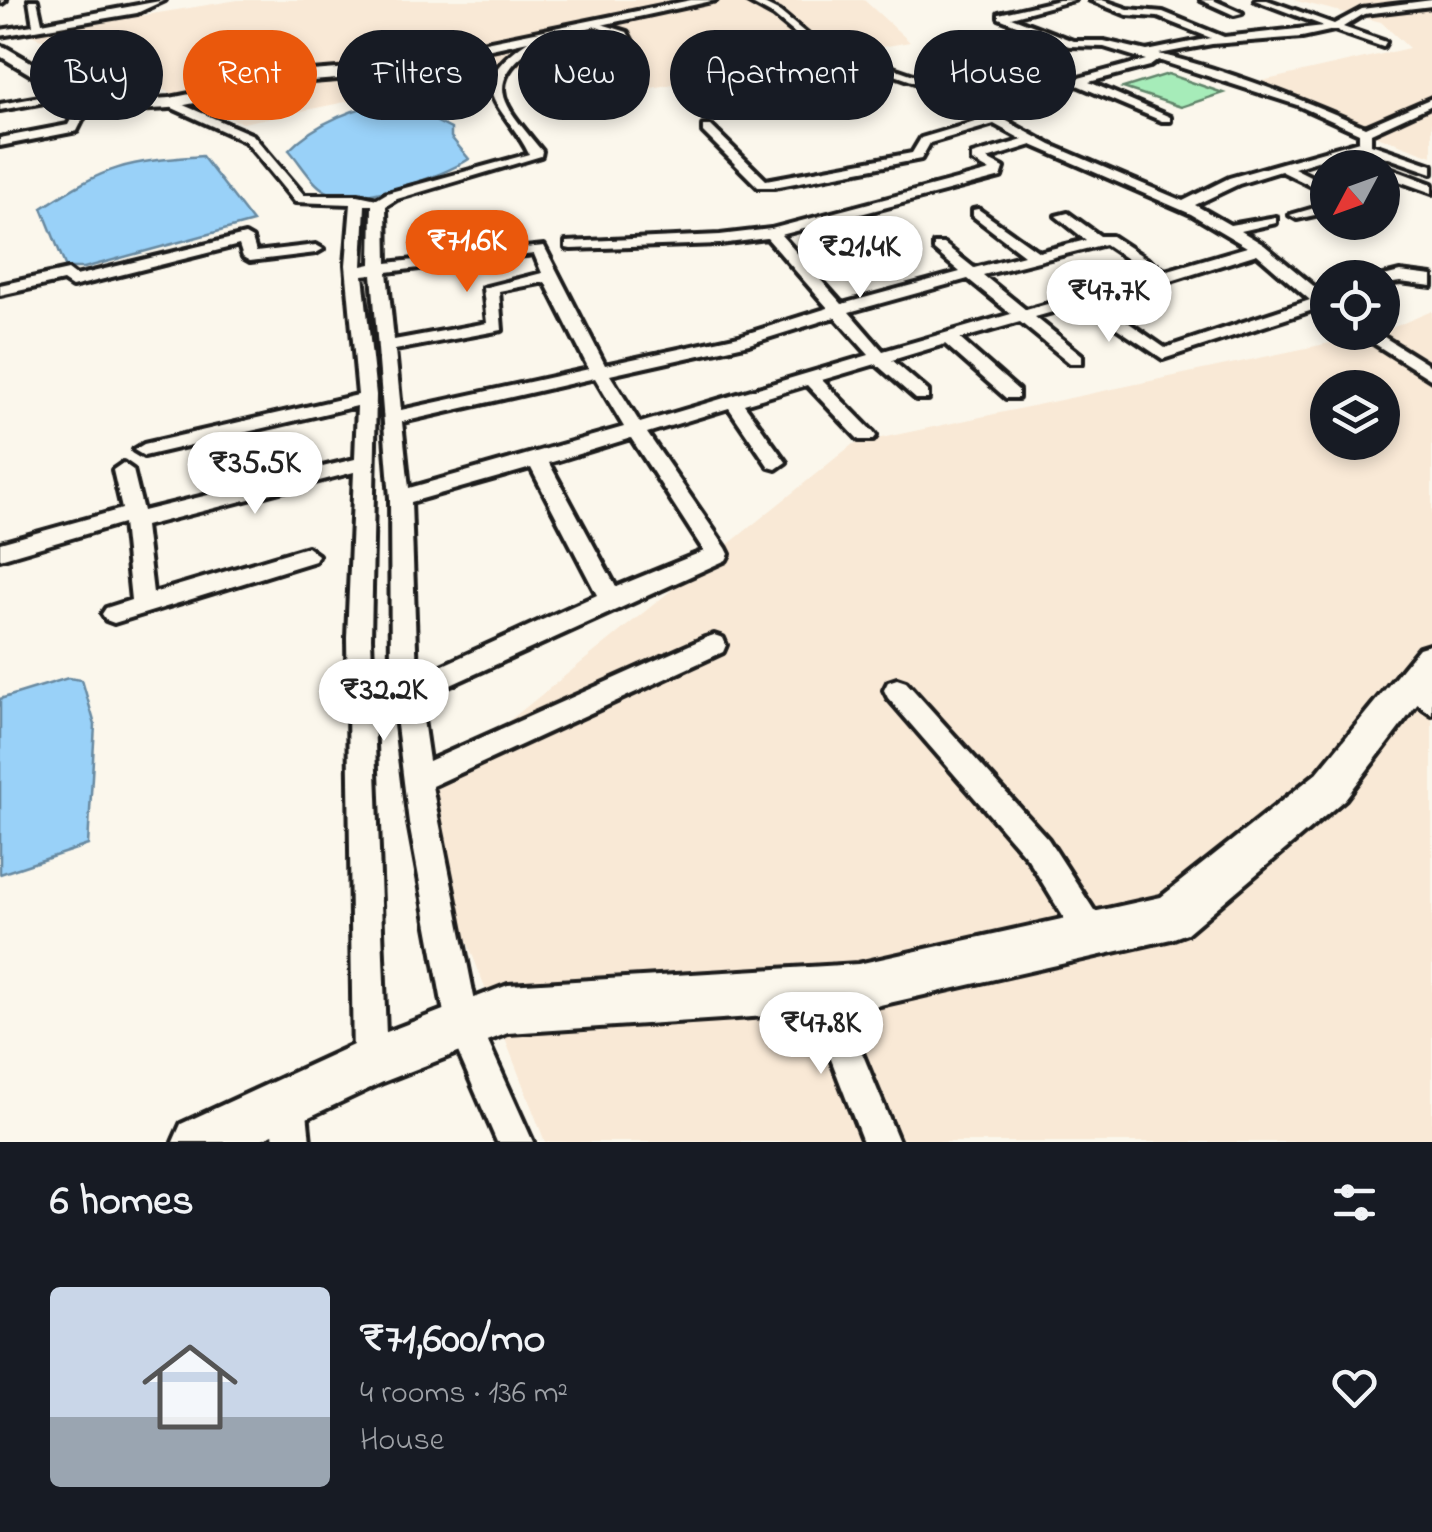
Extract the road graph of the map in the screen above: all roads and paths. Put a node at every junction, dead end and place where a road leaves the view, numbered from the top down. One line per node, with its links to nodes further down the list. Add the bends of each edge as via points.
1 (33, 0): 14 (street)
2 (161, 0): 14 (street)
3 (710, 0): 13 (street)
4 (749, 0): 26 (street, via 812,43)
5 (1066, 0): 24 (street, via 1002,16 1072,44)
6 (1094, 0): 20 (street, via 1160,14)
7 (1206, 0): 11 (street)
8 (1250, 0): 11 (street)
9 (1259, 0): 15 (street)
10 (1432, 3): 15 (street, via 1362,12)
11 (1223, 6): 12 (street)
12 (1238, 13)
13 (596, 23): 16 (street); 17 (street)
14 (38, 27): 18 (street)
15 (1335, 27): 20 (street); 21 (street)
16 (562, 30)
17 (614, 30)
18 (0, 33)
19 (518, 39): 32 (street)
20 (1223, 40): 24 (street)
21 (1383, 44)
22 (0, 51): 25 (street)
23 (518, 51): 51 (street, via 496,86 500,106 535,156)
24 (1146, 55): 27 (street, via 1153,60); 41 (street, via 1280,95)
25 (30, 68)
26 (914, 78)
27 (1079, 82): 28 (street); 36 (street)
28 (1076, 83)
29 (1432, 101): 34 (street)
30 (30, 103): 33 (street)
31 (163, 103): 32 (street)
32 (170, 103): 51 (street, via 249,138 300,199)
33 (0, 107)
34 (1417, 108): 35 (street); 41 (street)
35 (1432, 113)
36 (1166, 119)
37 (76, 120): 43 (street, via 74,128)
38 (993, 120): 40 (street, via 925,141 917,156 763,184)
39 (1002, 120): 42 (street)
40 (708, 129)
41 (1362, 138): 44 (street); 47 (street)
42 (1034, 140): 52 (street); 59 (street, via 977,157 996,174)
43 (0, 142)
44 (1336, 150)
45 (1310, 159): 46 (street)
46 (1282, 168): 49 (street); 52 (street, via 1234,181)
47 (1432, 170)
48 (1400, 176): 50 (street)
49 (1310, 181)
50 (1432, 188)
51 (369, 201): 66 (street)
52 (1183, 206): 58 (street)
53 (1310, 211): 55 (street)
54 (978, 214): 65 (street)
55 (1297, 214)
56 (1063, 216): 60 (street)
57 (1271, 220): 58 (street)
58 (1228, 230): 64 (street)
59 (771, 233): 61 (street, via 674,245 627,239); 76 (street)
60 (1097, 241): 65 (street); 70 (street, via 1107,239)
61 (570, 245)
62 (939, 246): 67 (street)
63 (316, 248): 72 (street, via 250,256 245,239 72,282 68,275)
64 (1259, 248): 70 (street); 73 (street)
65 (1036, 257): 67 (street)
66 (367, 269): 68 (street, via 540,249); 79 (street); 88 (street)
67 (974, 273): 76 (street); 77 (street)
68 (550, 276): 79 (street, via 489,290 496,326); 83 (street, via 565,314)
69 (1400, 276): 71 (street)
70 (1166, 278): 74 (street)
71 (1432, 281)
72 (0, 290)
73 (1310, 290)
74 (1084, 298): 75 (street, via 1162,354); 77 (street)
75 (1310, 303)
76 (837, 311): 81 (street); 83 (street, via 743,340)
77 (1029, 317): 78 (street); 82 (street)
78 (950, 339): 81 (street); 86 (street)
79 (387, 346): 90 (street)
80 (1392, 350): 84 (street)
81 (881, 359): 85 (street); 87 (street)
82 (1076, 359)
83 (602, 370): 90 (street); 91 (street)
84 (1432, 375)
85 (810, 378): 89 (street); 92 (street)
86 (1012, 394)
87 (922, 395)
88 (367, 398): 93 (street); 96 (street)
89 (733, 401): 91 (street); 95 (street)
90 (393, 418): 98 (street)
91 (634, 431): 94 (street); 102 (street, via 718,554)
92 (866, 436)
93 (144, 450)
94 (537, 460): 98 (street); 102 (street)
95 (776, 462)
96 (364, 464): 99 (street); 113 (street, via 359,638)
97 (123, 470): 99 (street)
98 (400, 498): 108 (street)
99 (134, 517): 100 (street); 103 (street)
100 (0, 551)
101 (307, 555): 103 (street)
102 (611, 599): 108 (street)
103 (143, 604): 104 (street)
104 (114, 614)
105 (714, 646): 109 (street)
106 (1425, 682): 110 (street, via 1330,786 1171,918)
107 (897, 690): 110 (street, via 1038,849)
108 (406, 694): 109 (street)
109 (418, 778): 112 (street)
110 (1092, 935): 111 (street)
111 (820, 989): 112 (street, via 508,1009); 117 (street)
112 (463, 1024): 113 (street); 116 (street)
113 (370, 1062): 114 (street)
114 (290, 1122): 115 (street)
115 (199, 1142)
116 (516, 1142)
117 (880, 1142)

